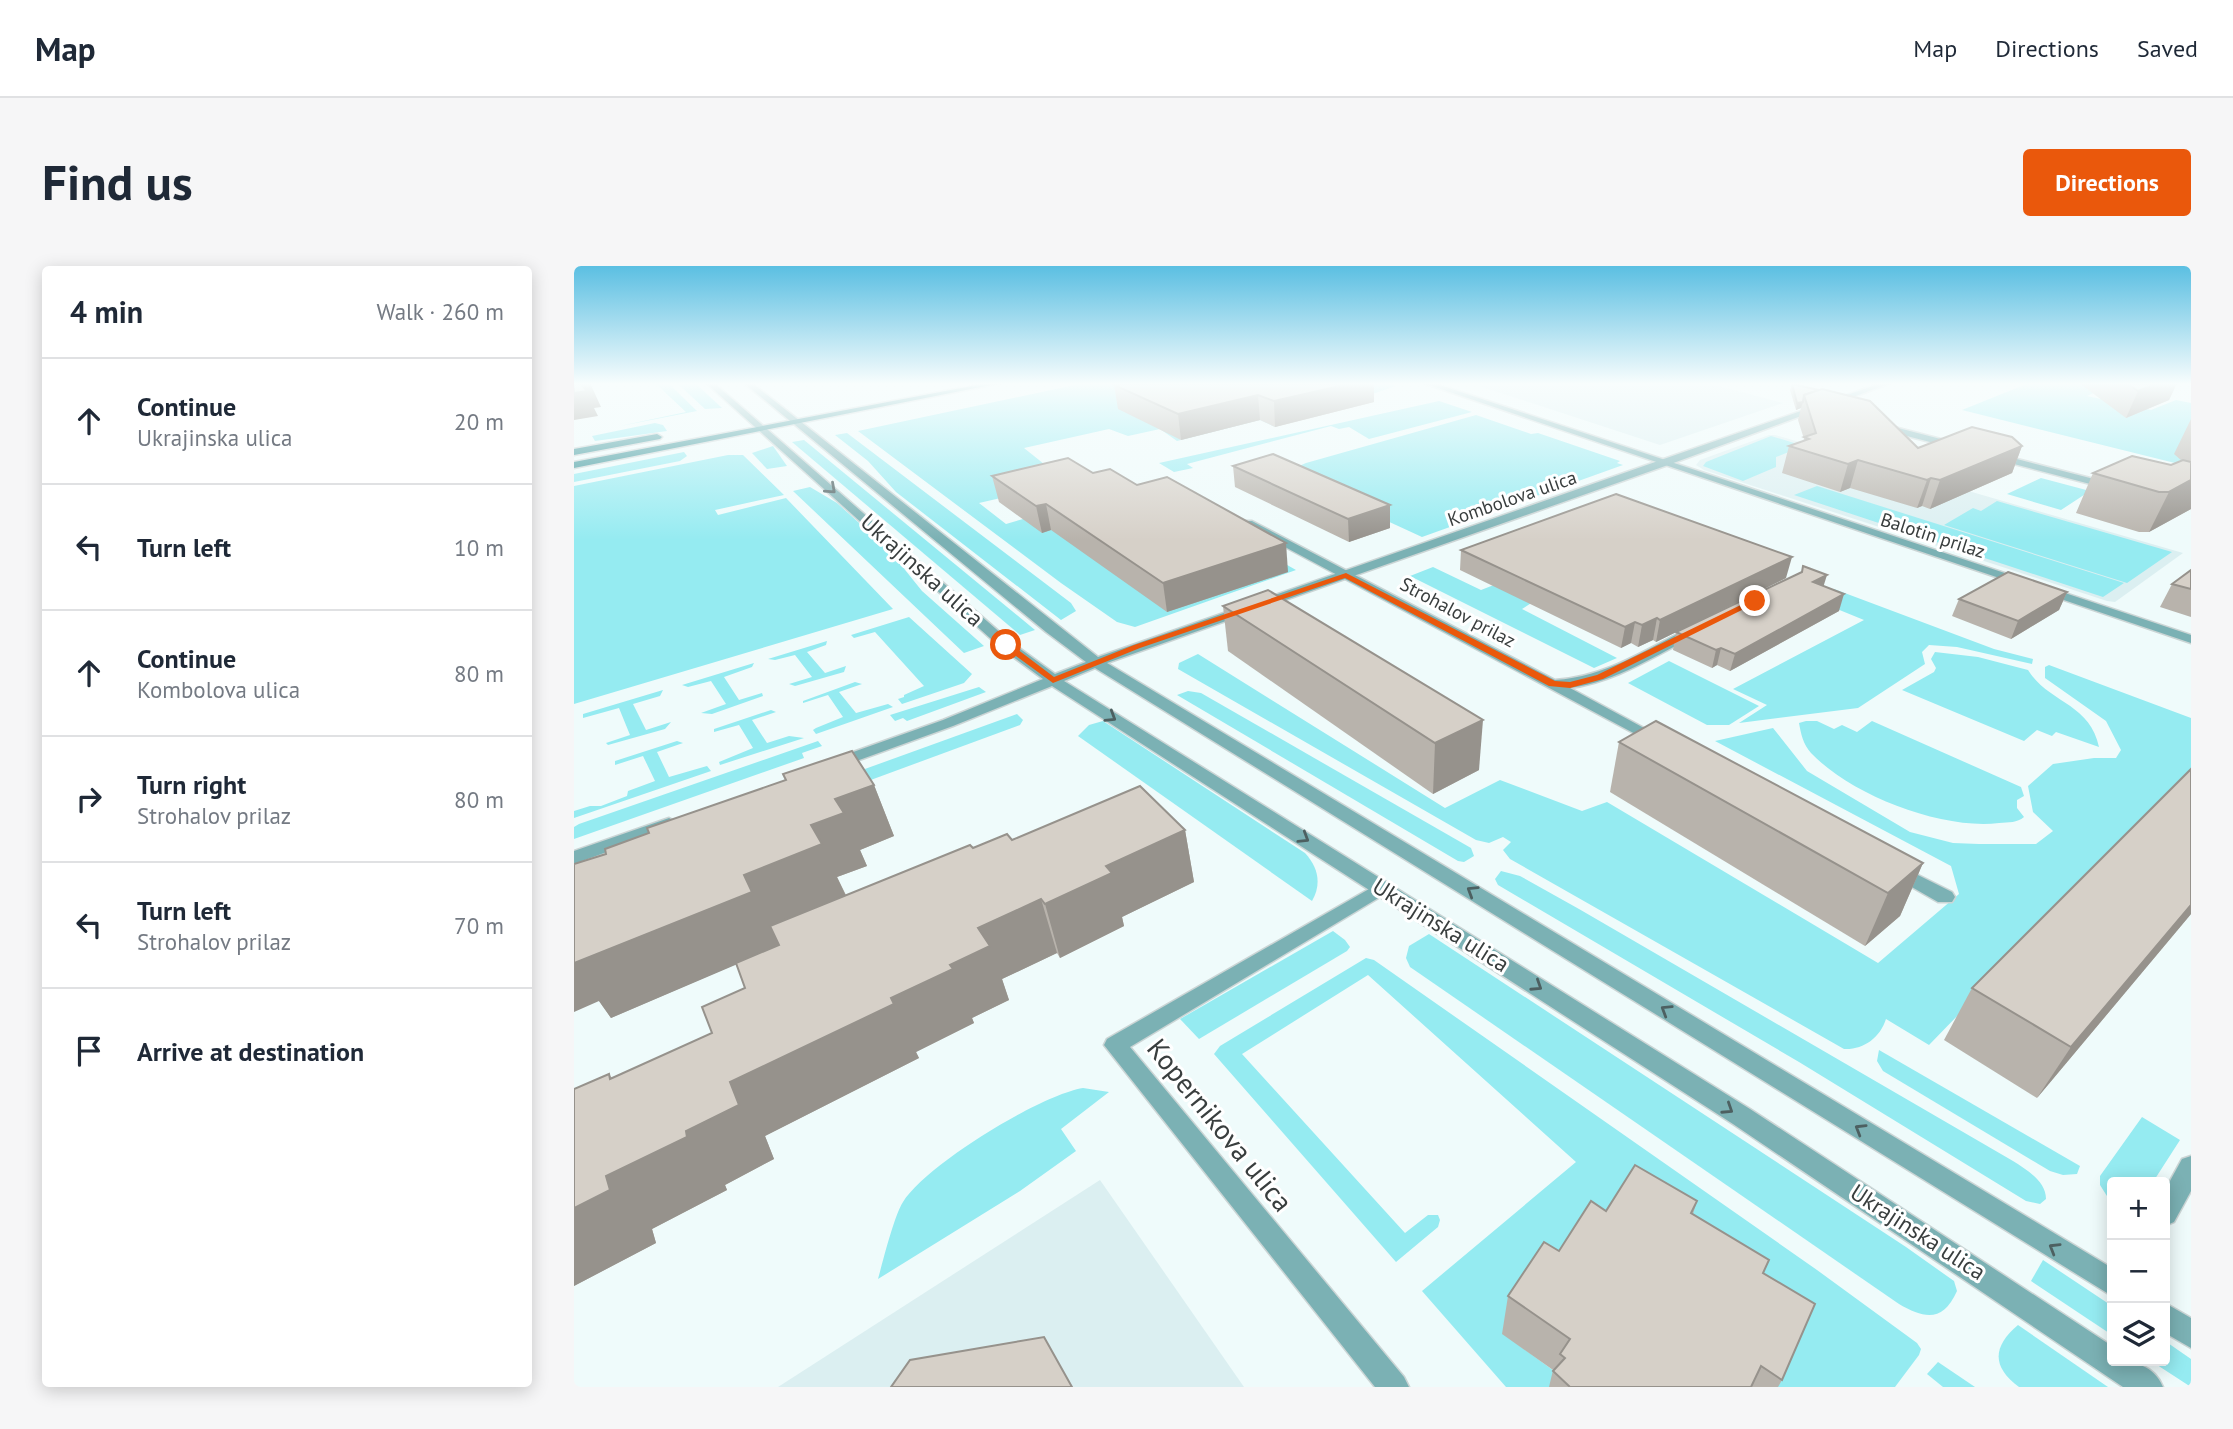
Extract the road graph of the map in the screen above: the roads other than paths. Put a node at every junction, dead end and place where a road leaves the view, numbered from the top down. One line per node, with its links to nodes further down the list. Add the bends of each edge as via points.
1 (663, 435): 9 (main road)
2 (703, 435): 12 (main road)
3 (776, 435): 19 (street, Ukrajinska ulica, one-way to 19, via 1006,645)
4 (820, 435): 18 (street, Ukrajinska ulica)
5 (1583, 435): 11 (street, Balotin prilaz)
6 (1741, 435): 11 (street, Kombolova ulica)
7 (1915, 435): 8 (street)
8 (1974, 451)
9 (574, 452)
10 (1987, 454): 13 (street)
11 (1665, 463): 15 (street, Kombolova ulica); 17 (street, Balotin prilaz)
12 (574, 465)
13 (2118, 489)
14 (1239, 518): 15 (street)
15 (1346, 575): 18 (street, Kombolova ulica); 20 (street, Strohalov prilaz)
16 (1710, 623): 20 (street, via 1600,677)
17 (2191, 639)
18 (1097, 663): 19 (street, Kombolova ulica); 30 (street, Ukrajinska ulica, one-way to 18)
19 (1053, 680): 22 (street, Kombolova ulica); 26 (street, Ukrajinska ulica, one-way to 26)
20 (1553, 684): 21 (street, Strohalov prilaz)
21 (1671, 747)
22 (819, 769)
23 (690, 816): 24 (street)
24 (574, 858)
25 (1883, 863): 27 (street)
26 (1382, 887): 33 (street, Kopernikova ulica, via 1115,1045); 34 (street, Ukrajinska ulica, one-way to 34, via 2005,1288)
27 (1945, 897)
28 (2191, 1167): 29 (street)
29 (2170, 1205)
30 (2107, 1280)
31 (2170, 1320): 32 (street)
32 (2191, 1334)
33 (1394, 1387)
34 (2148, 1387)

